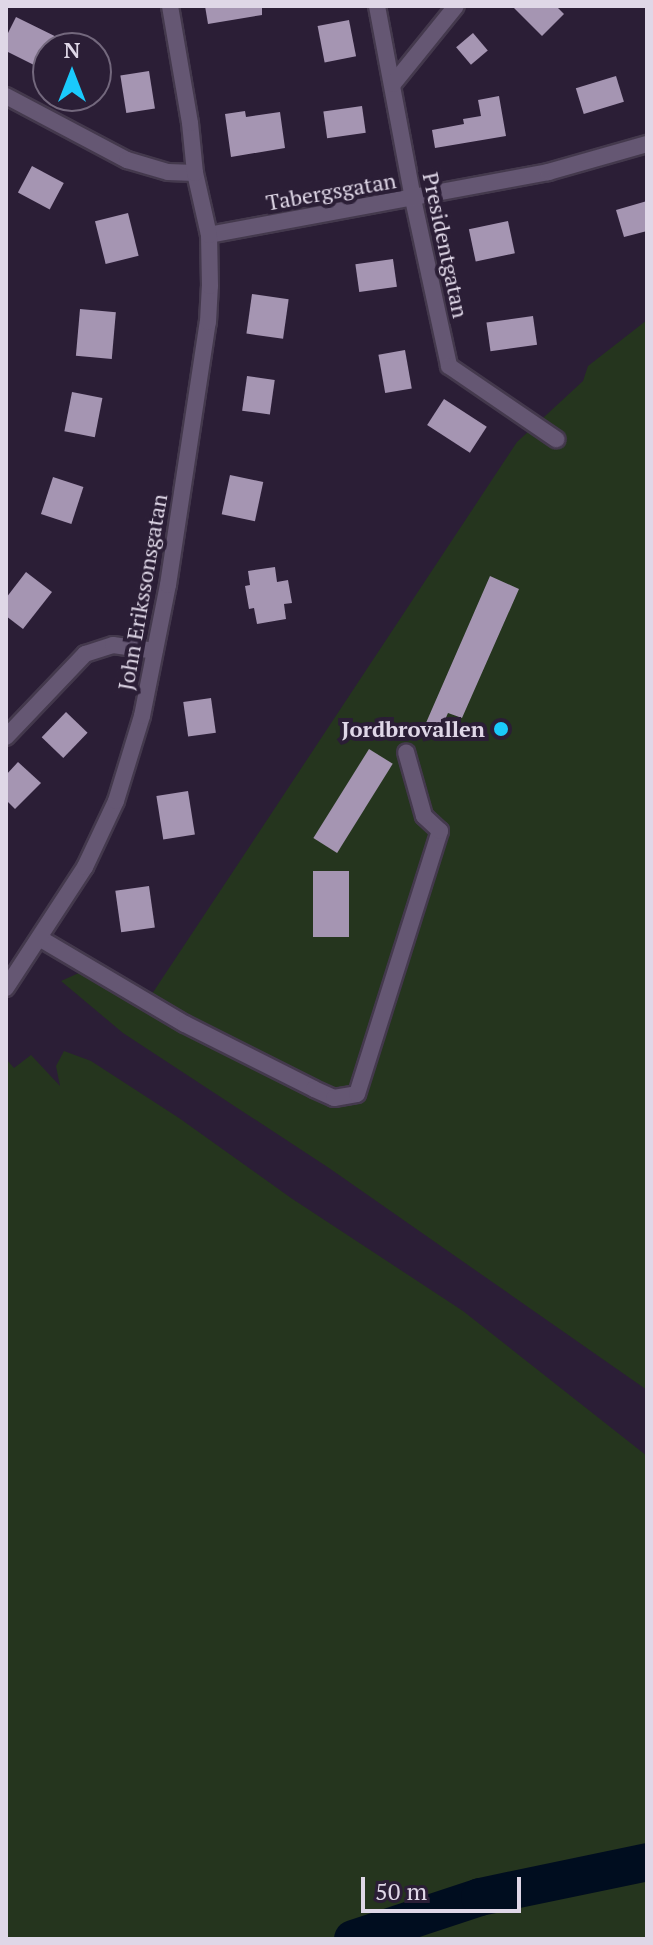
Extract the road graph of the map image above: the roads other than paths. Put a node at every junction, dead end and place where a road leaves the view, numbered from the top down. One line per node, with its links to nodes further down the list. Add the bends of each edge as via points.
1 (170, 6): 7 (street, John Erikssonsgatan)
2 (377, 6): 4 (street, Presidentgatan)
3 (456, 6): 4 (street)
4 (393, 84): 8 (street, Presidentgatan)
5 (6, 96): 7 (street, via 127,160 168,172)
6 (647, 144): 8 (street, Tabergsgatan, via 548,172)
7 (195, 173): 9 (street, John Erikssonsgatan)
8 (413, 199): 9 (street, Tabergsgatan); 10 (street, Presidentgatan, via 449,366)
9 (209, 235): 11 (street, John Erikssonsgatan, via 208,322)
10 (556, 439)
11 (155, 651): 12 (street, via 113,645 85,654); 14 (street, John Erikssonsgatan, via 116,801 85,867)
12 (6, 737)
13 (406, 752): 14 (street, via 424,816 440,831 357,1094 334,1098 314,1089 185,1024)
14 (41, 939): 15 (street, John Erikssonsgatan)
15 (6, 988)

